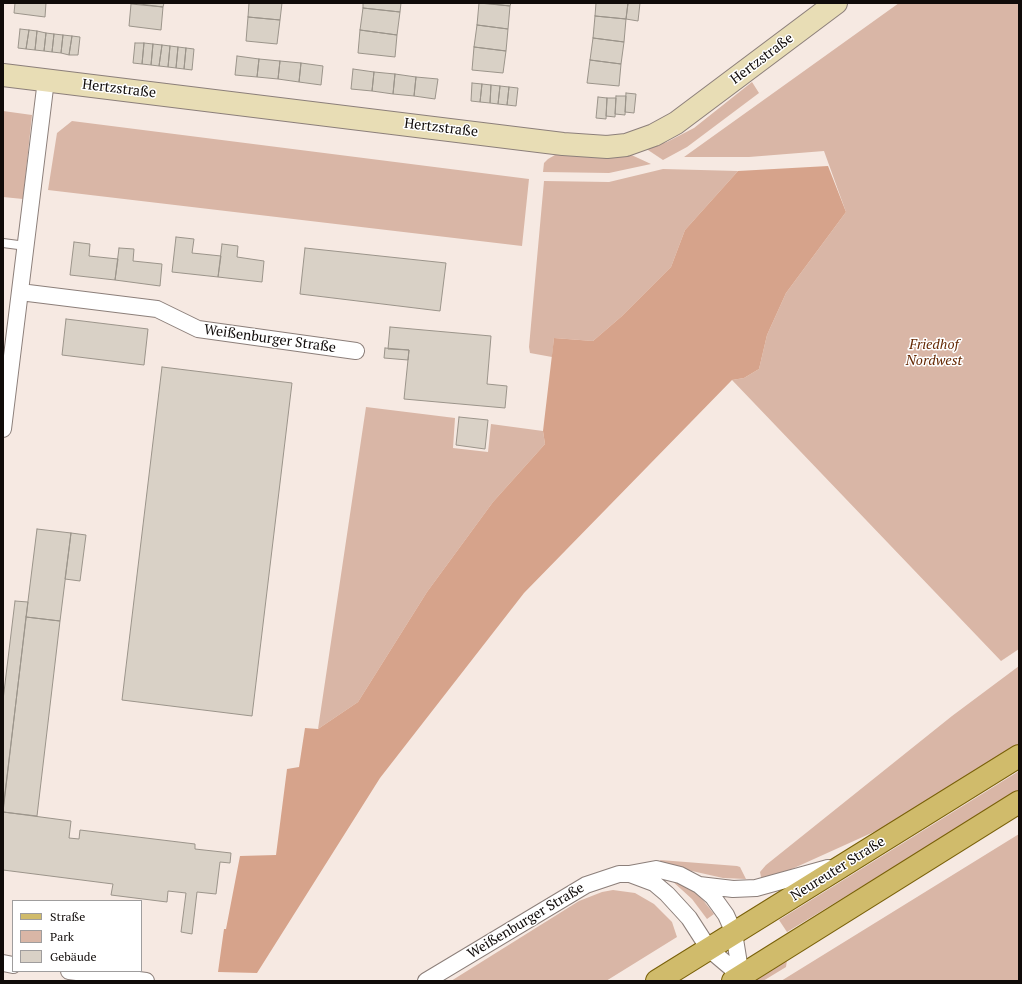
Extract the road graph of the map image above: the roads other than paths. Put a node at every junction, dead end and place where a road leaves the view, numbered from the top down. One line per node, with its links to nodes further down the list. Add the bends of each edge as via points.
1 (826, 6): 3 (main road, Hertzstraße, via 676,123 654,135 626,145 607,147 556,143)
2 (3, 75): 3 (main road, Hertzstraße)
3 (46, 80): 5 (street)
4 (3, 243): 5 (lane)
5 (26, 246): 6 (street)
6 (20, 292): 7 (street, Weißenburger Straße, via 157,309 198,329); 8 (street)
7 (356, 351)
8 (3, 429)
9 (1019, 756): 11 (main road, Neureuter Straße)
10 (1019, 802): 17 (main road)
11 (847, 863): 13 (street, Weißenburger Straße, via 756,888 733,889); 14 (main road, Neureuter Straße)
12 (629, 874): 13 (street, Weißenburger Straße, via 656,869 680,875); 15 (street, Weißenburger Straße, via 654,883 667,894 689,918); 19 (street, Weißenburger Straße, via 619,874 586,885)
13 (699, 885): 14 (street, Weißenburger Straße, via 722,909)
14 (734, 933): 15 (main road, Neureuter Straße); 17 (street, Weißenburger Straße)
15 (709, 949): 17 (street, Weißenburger Straße); 20 (main road, Neureuter Straße)
16 (77, 972): 18 (street)
17 (737, 978)
18 (146, 981)
19 (426, 981)
20 (657, 981)

